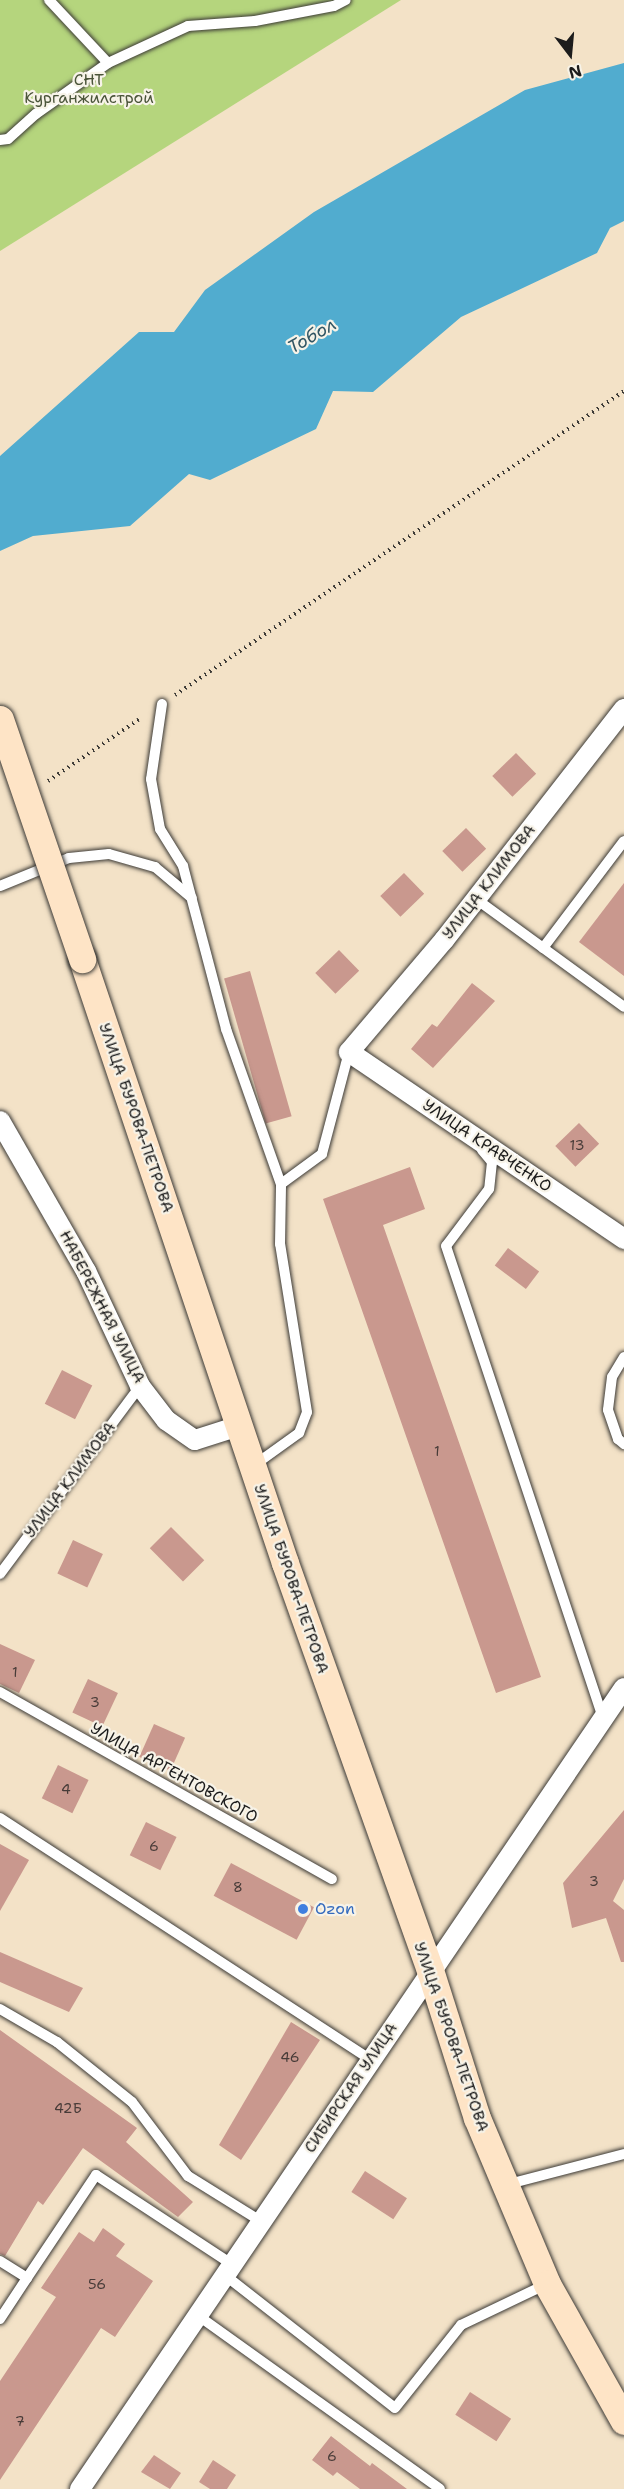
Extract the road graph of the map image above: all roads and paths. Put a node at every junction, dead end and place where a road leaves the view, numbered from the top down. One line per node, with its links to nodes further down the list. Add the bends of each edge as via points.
1 (49, 0): 3 (lane)
2 (346, 0): 3 (lane, via 334,6 255,21 188,26)
3 (108, 63): 4 (lane, via 36,114 8,140)
4 (0, 140)
5 (624, 392): 6 (path)
6 (162, 705): 9 (path); 12 (lane, via 151,779 160,829 183,866)
7 (624, 709): 13 (street, УЛИЦА КЛИМОВА)
8 (0, 719): 23 (main road, УЛИЦА БУРОВА-ПЕТРОВА, bridge)
9 (38, 788)
10 (624, 841): 14 (lane)
11 (0, 886): 12 (lane, via 69,858 109,854 155,867)
12 (193, 898): 19 (lane, via 226,1029)
13 (477, 899): 14 (lane); 16 (street, УЛИЦА КЛИМОВА)
14 (543, 948): 15 (lane)
15 (624, 1007)
16 (350, 1052): 18 (street, УЛИЦА КРАВЧЕНКО); 19 (lane, via 322,1154)
17 (0, 1121): 22 (street, НАБЕРЕЖНАЯ УЛИЦА, via 86,1270)
18 (469, 1134): 20 (street, УЛИЦА КРАВЧЕНКО); 29 (lane, via 492,1162 489,1189 446,1246)
19 (281, 1184): 25 (lane, via 279,1244 307,1412 299,1433)
20 (624, 1239)
21 (624, 1357): 24 (lane, via 612,1377 608,1410 618,1439)
22 (140, 1386): 23 (street, НАБЕРЕЖНАЯ УЛИЦА, via 166,1420 195,1440); 26 (lane, УЛИЦА КЛИМОВА)
23 (239, 1426): 25 (main road, УЛИЦА БУРОВА-ПЕТРОВА)
24 (624, 1444)
25 (253, 1466): 32 (main road, УЛИЦА БУРОВА-ПЕТРОВА, via 390,1866)
26 (0, 1574)
27 (624, 1688): 29 (street, СИБИРСКАЯ УЛИЦА)
28 (0, 1692): 31 (lane, УЛИЦА АРГЕНТОВСКОГО)
29 (603, 1719): 32 (street, СИБИРСКАЯ УЛИЦА)
30 (0, 1818): 34 (lane)
31 (332, 1879)
32 (430, 1970): 34 (street, СИБИРСКАЯ УЛИЦА); 36 (main road, УЛИЦА БУРОВА-ПЕТРОВА, via 477,2118)
33 (0, 2009): 37 (lane, via 57,2042 124,2096 188,2176)
34 (369, 2059): 37 (street, СИБИРСКАЯ УЛИЦА)
35 (624, 2154): 36 (lane)
36 (504, 2185): 41 (main road, УЛИЦА БУРОВА-ПЕТРОВА)
37 (261, 2222): 39 (street, СИБИРСКАЯ УЛИЦА)
38 (0, 2261): 40 (lane)
39 (230, 2270): 40 (lane, via 96,2175); 41 (lane, via 395,2408 460,2325); 42 (street, СИБИРСКАЯ УЛИЦА)
40 (27, 2278): 43 (lane)
41 (547, 2284): 44 (main road, УЛИЦА БУРОВА-ПЕТРОВА)
42 (200, 2317): 45 (street, СИБИРСКАЯ УЛИЦА); 46 (lane)
43 (0, 2319)
44 (624, 2421)
45 (80, 2489)
46 (440, 2489)

